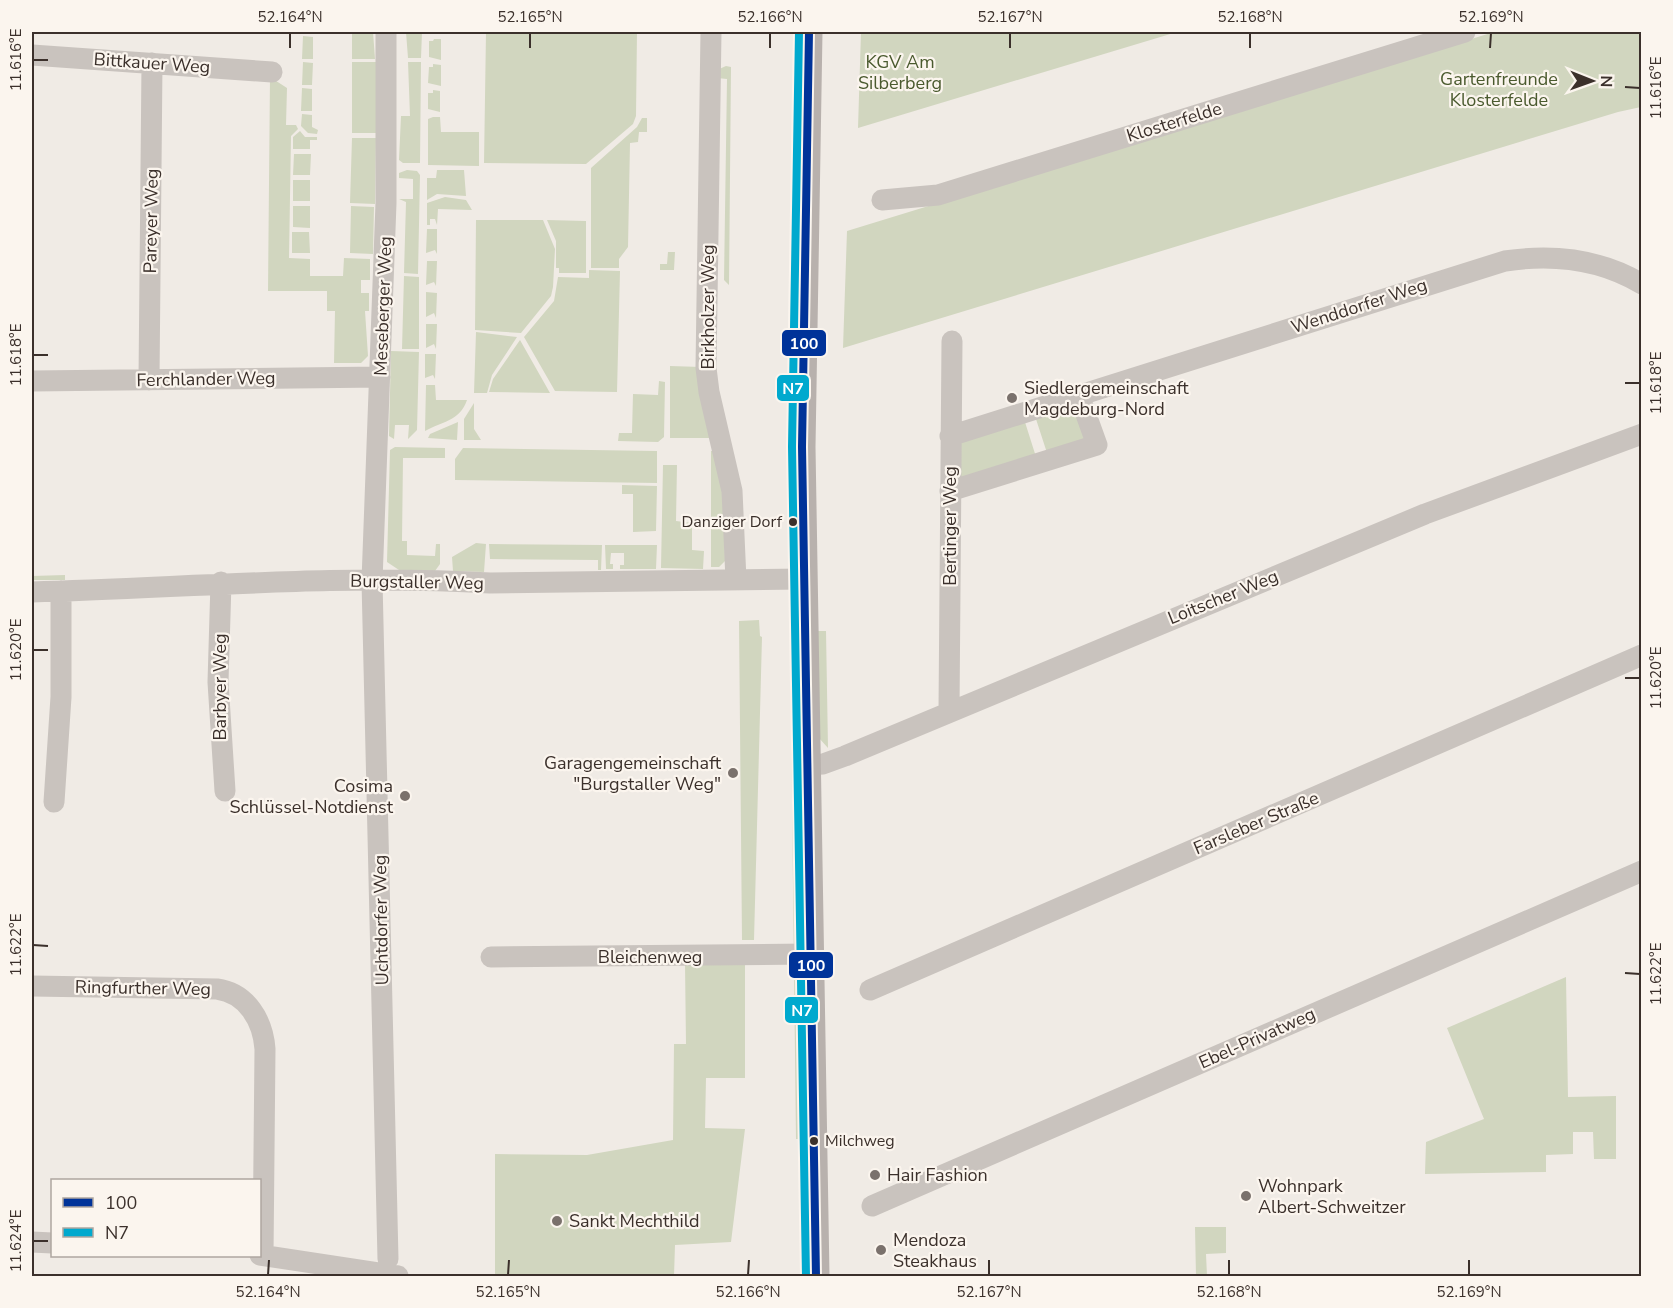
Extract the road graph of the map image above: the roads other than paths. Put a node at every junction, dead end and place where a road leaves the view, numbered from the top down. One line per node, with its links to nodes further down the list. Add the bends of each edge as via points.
1 (386, 32): 11 (street, Meseberger Weg, via 387,176)
2 (711, 32): 19 (street, Birkholzer Weg, via 706,368 732,491)
3 (809, 32): 18 (main road, via 802,369)
4 (1465, 32): 8 (street, Klosterfelde, via 938,195)
5 (32, 55): 6 (street, Bittkauer Weg)
6 (152, 63): 7 (street, Bittkauer Weg); 12 (street, Pareyer Weg)
7 (272, 72)
8 (882, 200)
9 (1641, 284): 14 (street, Wenddorfer Weg, via 1605,267 1577,260 1504,261)
10 (952, 341): 16 (street, Bertinger Weg)
11 (380, 377): 12 (street, Ferchlander Weg); 20 (street, Meseberger Weg)
12 (149, 380): 13 (street, Ferchlander Weg)
13 (32, 381)
14 (1079, 394): 16 (street, Wenddorfer Weg); 17 (street, via 1097,445)
15 (1641, 434): 25 (street, Loitscher Weg, via 1425,514)
16 (950, 436): 17 (street, Bertinger Weg)
17 (950, 491): 25 (street, Bertinger Weg)
18 (804, 579): 19 (street, Burgstaller Weg); 26 (main road)
19 (736, 580): 20 (street, Burgstaller Weg)
20 (372, 581): 21 (street, Burgstaller Weg); 38 (street, Uchtdorfer Weg)
21 (221, 582): 22 (street, Burgstaller Weg, via 155,589); 27 (street, Barbyer Weg, via 218,682)
22 (61, 591): 23 (street, Burgstaller Weg); 28 (street, via 61,688)
23 (32, 592)
24 (1641, 655): 33 (street, Farsleber Straße)
25 (950, 711): 26 (street, Loitscher Weg, via 845,756)
26 (807, 765): 30 (main road)
27 (225, 791)
28 (54, 802)
29 (1641, 871): 34 (street, Ebel-Privatweg)
30 (809, 954): 31 (street, Bleichenweg); 39 (main road)
31 (491, 957)
32 (32, 986): 37 (street, Ringfurther Weg, via 217,989 248,1006 262,1027 266,1049)
33 (870, 990)
34 (872, 1206)
35 (32, 1242): 36 (street)
36 (51, 1243)
37 (261, 1255): 38 (street)
38 (393, 1268)
39 (816, 1276)

